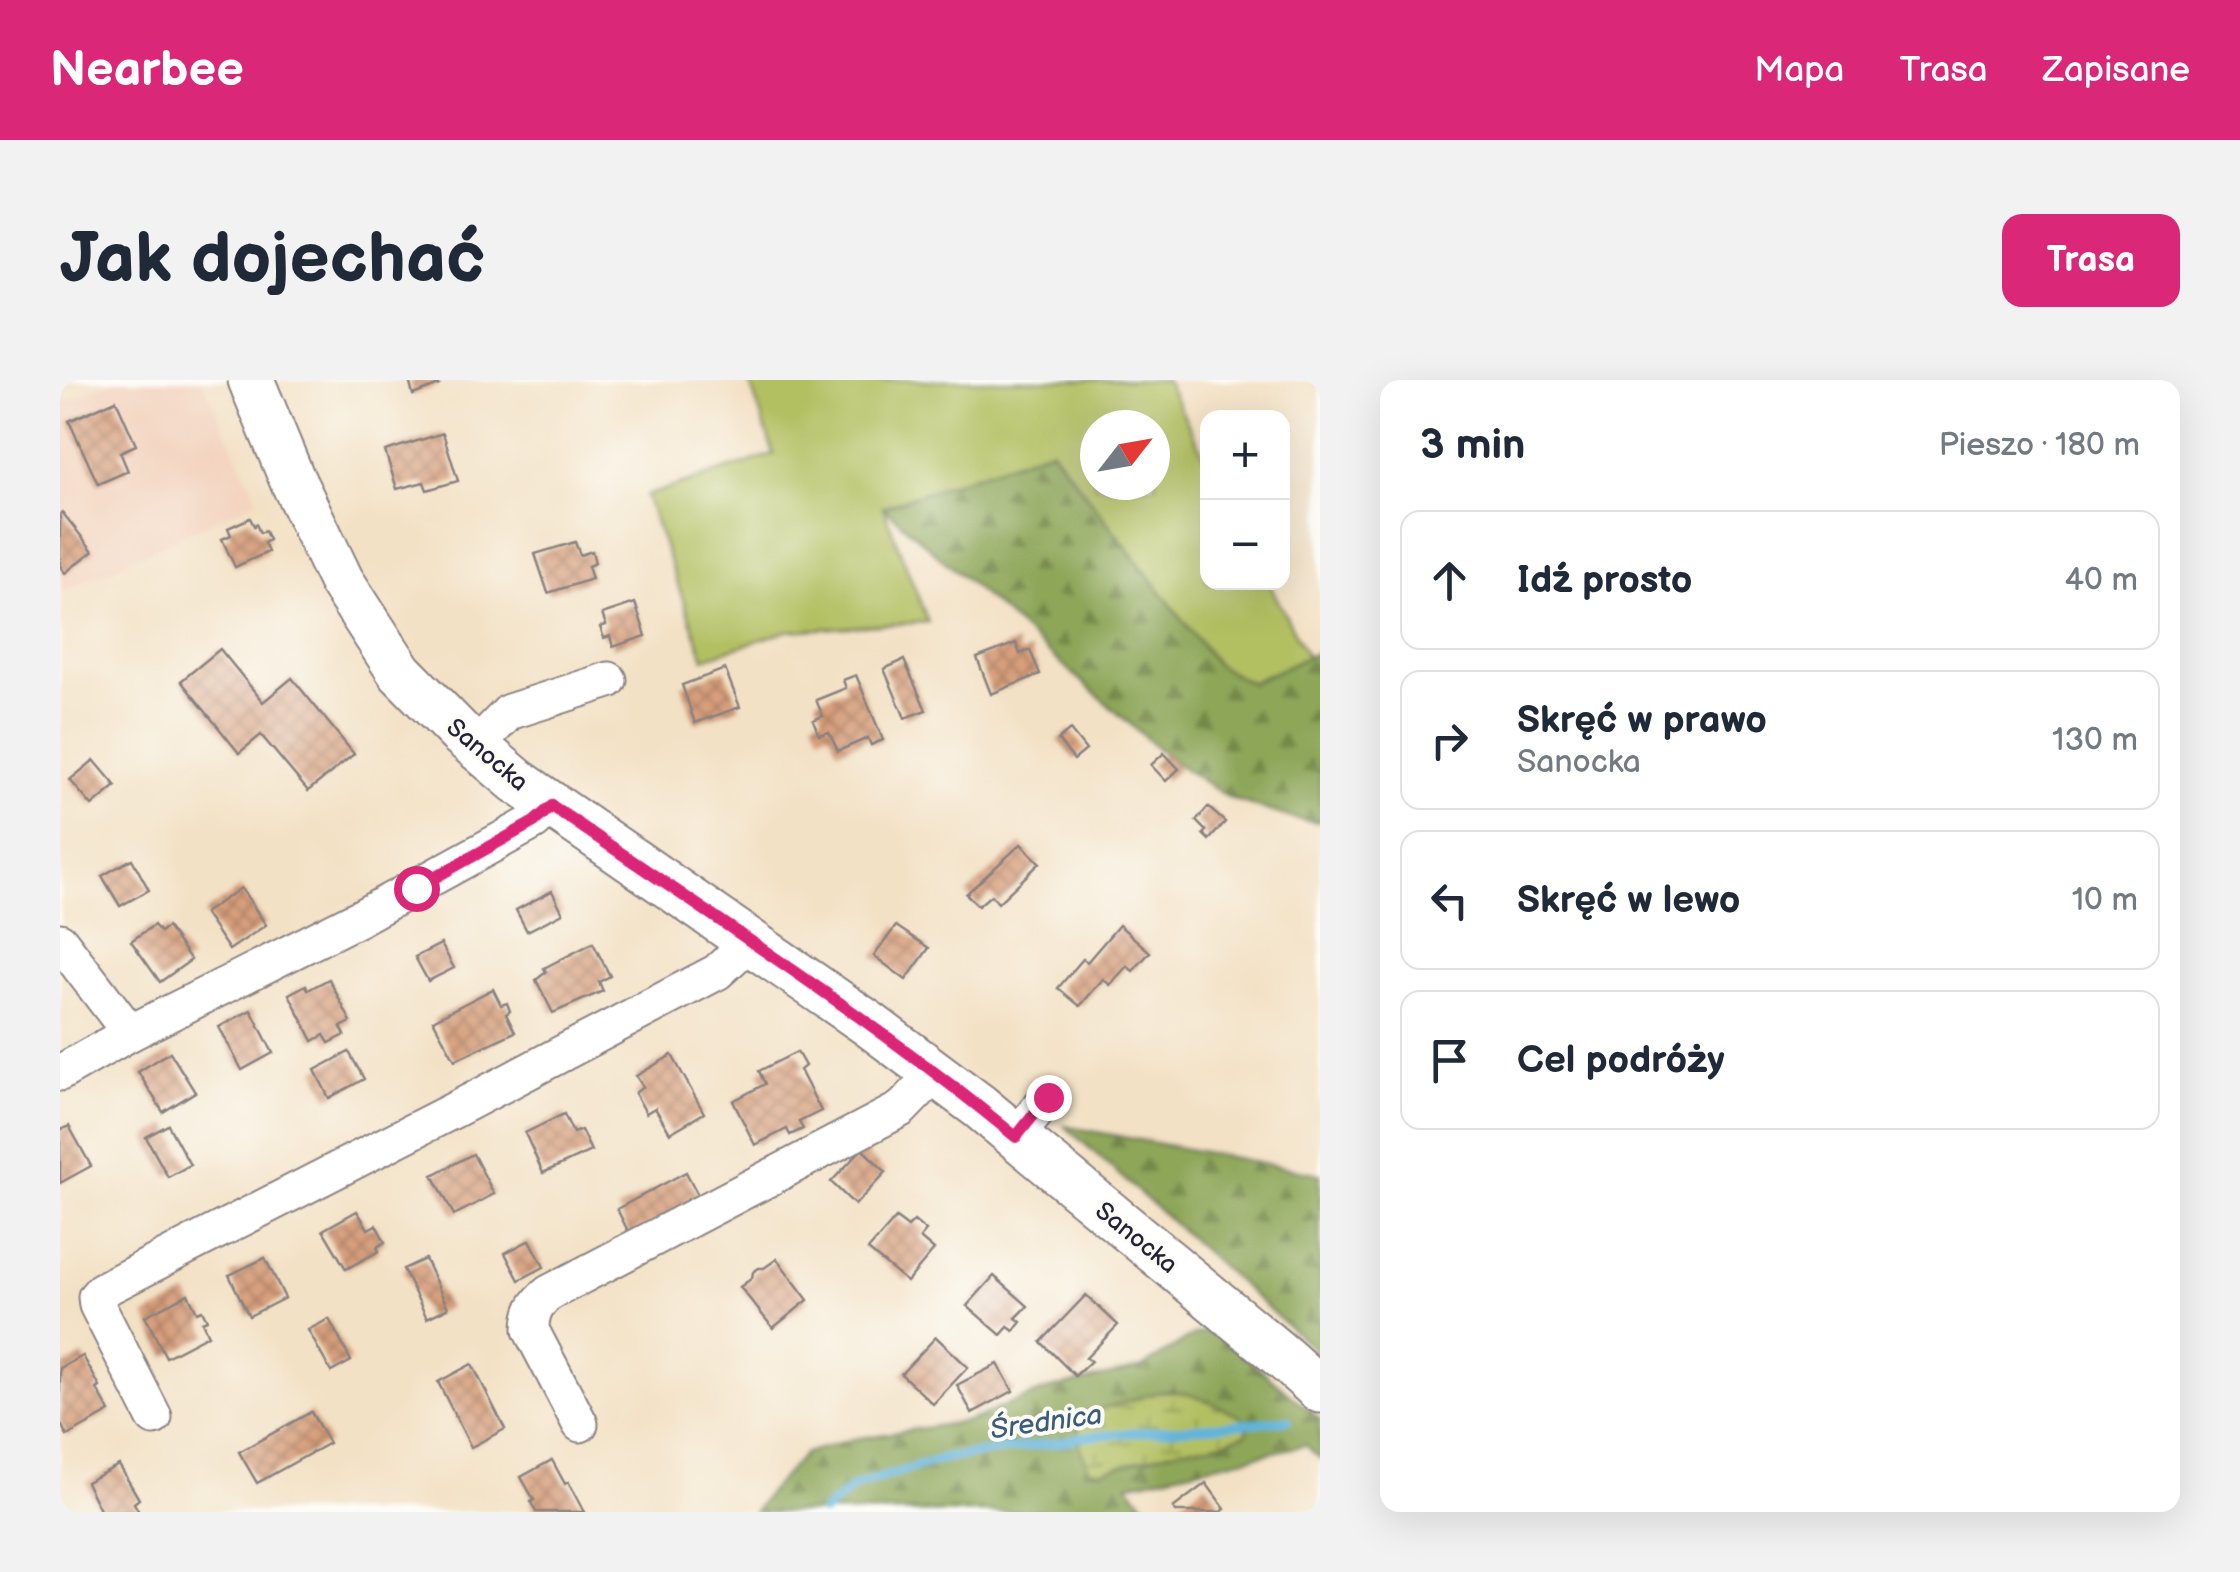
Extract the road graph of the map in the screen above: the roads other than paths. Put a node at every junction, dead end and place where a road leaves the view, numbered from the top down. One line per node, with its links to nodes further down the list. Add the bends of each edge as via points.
1 (251, 380): 3 (main road, Sanocka, via 341,580 400,672)
2 (609, 680): 3 (street, via 509,712)
3 (475, 746): 4 (main road, Sanocka)
4 (552, 806): 6 (main road, Sanocka); 7 (street, via 359,918)
5 (60, 940): 7 (street)
6 (750, 942): 9 (main road, Sanocka); 13 (street, via 717,972 102,1290 97,1306)
7 (130, 1033): 8 (street)
8 (60, 1073)
9 (935, 1074): 11 (main road, Sanocka); 14 (street, via 901,1109 538,1302 531,1330)
10 (1048, 1097): 11 (street)
11 (1016, 1137): 12 (main road, Sanocka)
12 (1320, 1390)
13 (154, 1417)
14 (580, 1424)

